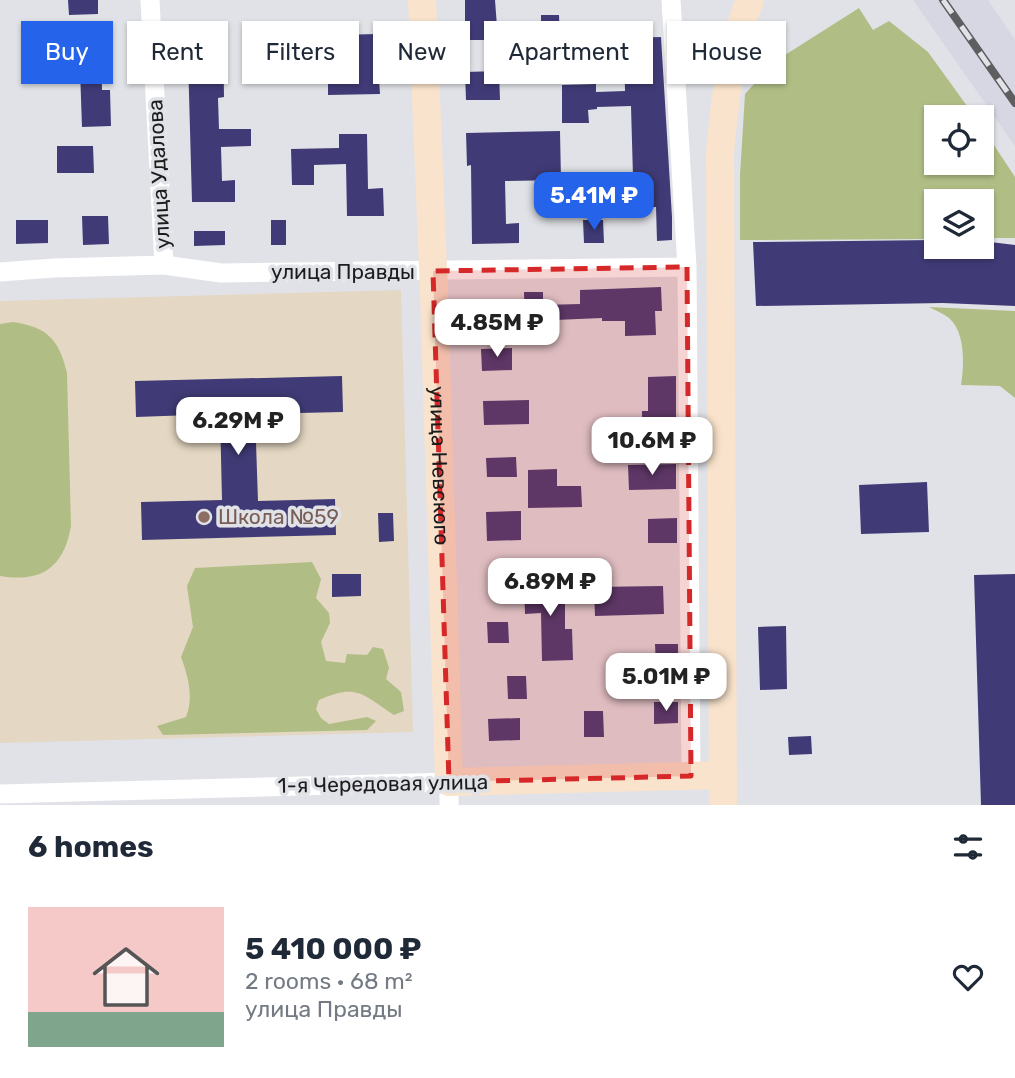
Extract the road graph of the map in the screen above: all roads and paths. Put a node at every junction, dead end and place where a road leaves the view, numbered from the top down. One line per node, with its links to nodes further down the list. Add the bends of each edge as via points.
1 (150, 0): 5 (street, улица Удалова)
2 (422, 0): 7 (main road, улица Невского)
3 (671, 0): 6 (street)
4 (750, 0): 9 (main road, via 727,83 720,152)
5 (164, 265): 7 (street, улица Правды, via 221,273); 8 (street, улица Правды)
6 (687, 267): 7 (street, улица Правды); 10 (street)
7 (433, 271): 11 (main road, улица Невского)
8 (0, 272)
9 (723, 775): 10 (main road, 1-я Чередовая улица); 14 (main road)
10 (691, 776): 11 (main road, 1-я Чередовая улица)
11 (449, 793): 13 (street, 1-я Чередовая улица)
12 (0, 794): 13 (street, 1-я Чередовая улица)
13 (168, 797)
14 (723, 805)

